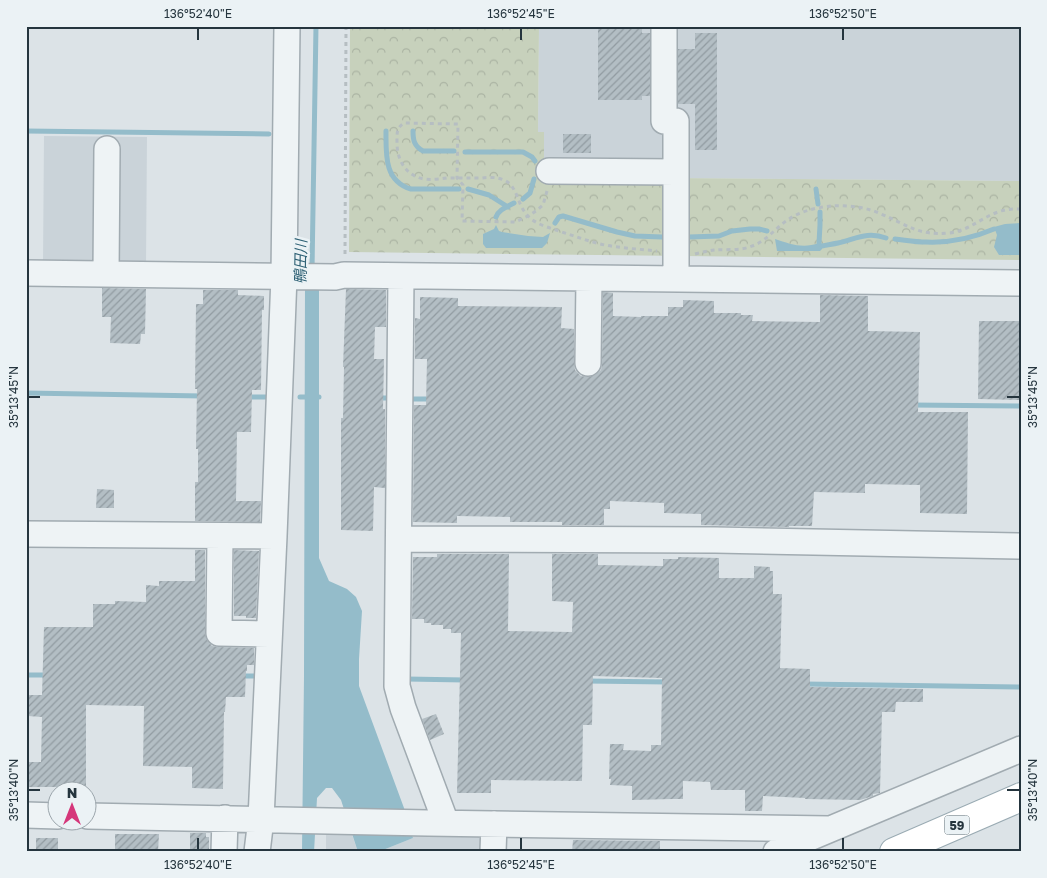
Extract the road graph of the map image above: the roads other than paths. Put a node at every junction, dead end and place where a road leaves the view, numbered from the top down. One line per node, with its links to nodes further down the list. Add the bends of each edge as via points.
1 (288, 26): 8 (street)
2 (664, 26): 5 (street, via 664,121 676,121)
3 (107, 149): 7 (street)
4 (549, 171): 5 (street)
5 (676, 172): 11 (street)
6 (26, 273): 7 (street)
7 (106, 274): 8 (street)
8 (291, 276): 9 (street); 16 (street)
9 (401, 276): 10 (street); 17 (street)
10 (589, 278): 11 (street); 13 (street)
11 (676, 279): 12 (street)
12 (1021, 283)
13 (588, 363)
14 (26, 534): 15 (street)
15 (220, 536): 16 (street); 19 (street, via 219,633)
16 (274, 536): 19 (street)
17 (399, 539): 18 (street, via 715,540); 27 (street, via 397,686)
18 (1021, 546)
19 (269, 634): 26 (street)
20 (1021, 748): 29 (street)
21 (1021, 797): 34 (main road, 59)
22 (26, 815): 23 (street)
23 (48, 816)
24 (98, 816): 25 (street)
25 (225, 818): 26 (street); 30 (street)
26 (260, 819): 27 (street); 31 (street)
27 (437, 823): 28 (street)
28 (494, 824): 29 (street); 32 (street)
29 (828, 829): 33 (street)
30 (224, 852)
31 (257, 852)
32 (493, 852)
33 (776, 852)
34 (894, 852)

